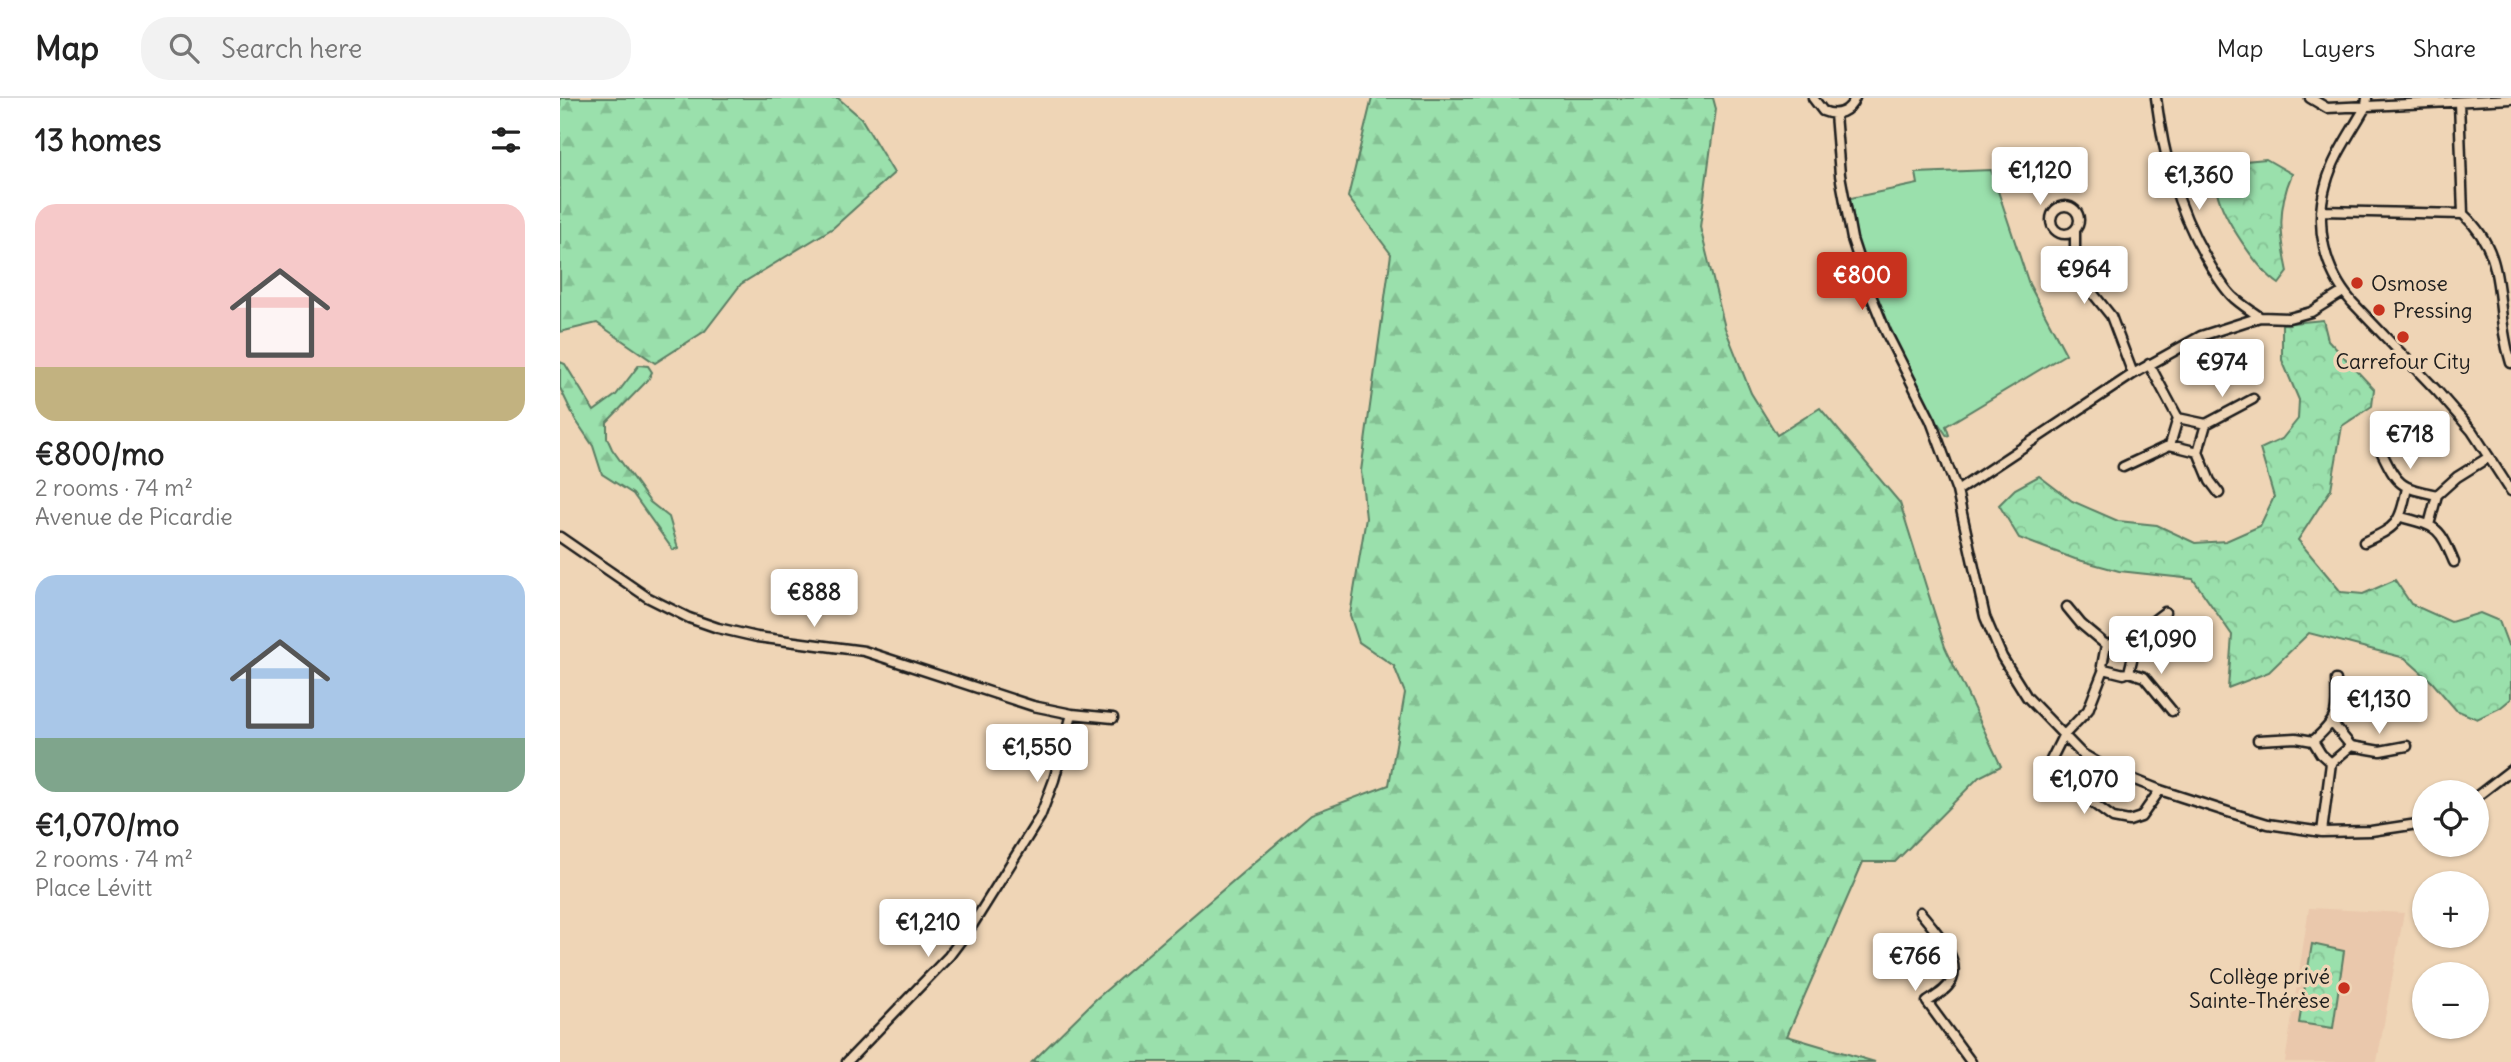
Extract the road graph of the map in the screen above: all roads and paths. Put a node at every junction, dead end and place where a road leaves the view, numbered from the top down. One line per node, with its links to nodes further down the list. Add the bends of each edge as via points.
1 (1813, 98): 8 (street, via 1823,111)
2 (1855, 98): 8 (street, via 1847,109)
3 (2156, 98): 13 (street, via 2169,172 2186,218 2223,284)
4 (2310, 98): 6 (street, via 2328,108)
5 (2511, 99): 7 (street)
6 (2366, 102): 7 (street); 9 (street, via 2334,164)
7 (2459, 102): 10 (street)
8 (1835, 114): 26 (street, via 1852,239 1886,332 1931,421)
9 (2321, 211): 10 (street); 12 (street, via 2323,246)
10 (2463, 214): 14 (street, via 2479,225 2502,259)
11 (2075, 231): 16 (street, via 2074,254 2082,281 2111,316)
12 (2343, 292): 13 (street, via 2311,312 2289,318); 23 (street, via 2438,392)
13 (2260, 317): 15 (street, via 2201,336)
14 (2511, 363)
15 (2149, 364): 16 (street); 18 (street)
16 (2133, 374): 26 (street)
17 (2253, 399): 19 (street)
18 (2178, 418): 19 (street); 20 (street)
19 (2206, 424): 22 (street)
20 (2170, 445): 22 (street); 24 (street)
21 (2381, 451): 25 (street, via 2393,475)
22 (2199, 452): 28 (street)
23 (2489, 457): 27 (street); 29 (street)
24 (2123, 467)
25 (2407, 488): 29 (street); 30 (street)
26 (1957, 491): 46 (street, via 1985,617 2002,657 2027,696)
27 (2511, 491)
28 (2219, 493)
29 (2437, 495): 31 (street)
30 (2400, 517): 31 (street); 33 (street, via 2388,531)
31 (2429, 525): 34 (street, via 2443,536)
32 (560, 537): 43 (street, via 647,597 689,618 757,637 864,651 1033,706)
33 (2364, 542)
34 (2454, 562)
35 (2067, 607): 37 (street)
36 (2165, 612): 38 (street)
37 (2106, 645): 38 (street); 39 (street)
38 (2131, 645): 40 (street, via 2134,652)
39 (2104, 669): 40 (street); 46 (street, via 2088,710)
40 (2129, 672): 42 (street, via 2144,677)
41 (2336, 680): 45 (street)
42 (2172, 711)
43 (1072, 714): 44 (street); 58 (street, via 1040,817 973,924 949,956)
44 (1113, 718)
45 (2333, 724): 48 (street); 49 (street)
46 (2063, 736): 54 (street, via 2091,759); 54 (street, via 2051,760 2055,775 2113,818 2129,821 2141,817)
47 (2258, 740): 48 (street)
48 (2313, 741): 51 (street)
49 (2351, 746): 50 (street, via 2380,751); 51 (street)
50 (2407, 746)
51 (2331, 763): 56 (street)
52 (2511, 770): 53 (street)
53 (2489, 787)
54 (2160, 790): 56 (street, via 2268,824)
55 (2412, 824): 56 (street)
56 (2322, 832)
57 (1920, 912): 59 (street, via 1947,946 1954,970 1946,989 1927,1002)
58 (847, 1062)
59 (1971, 1062)

